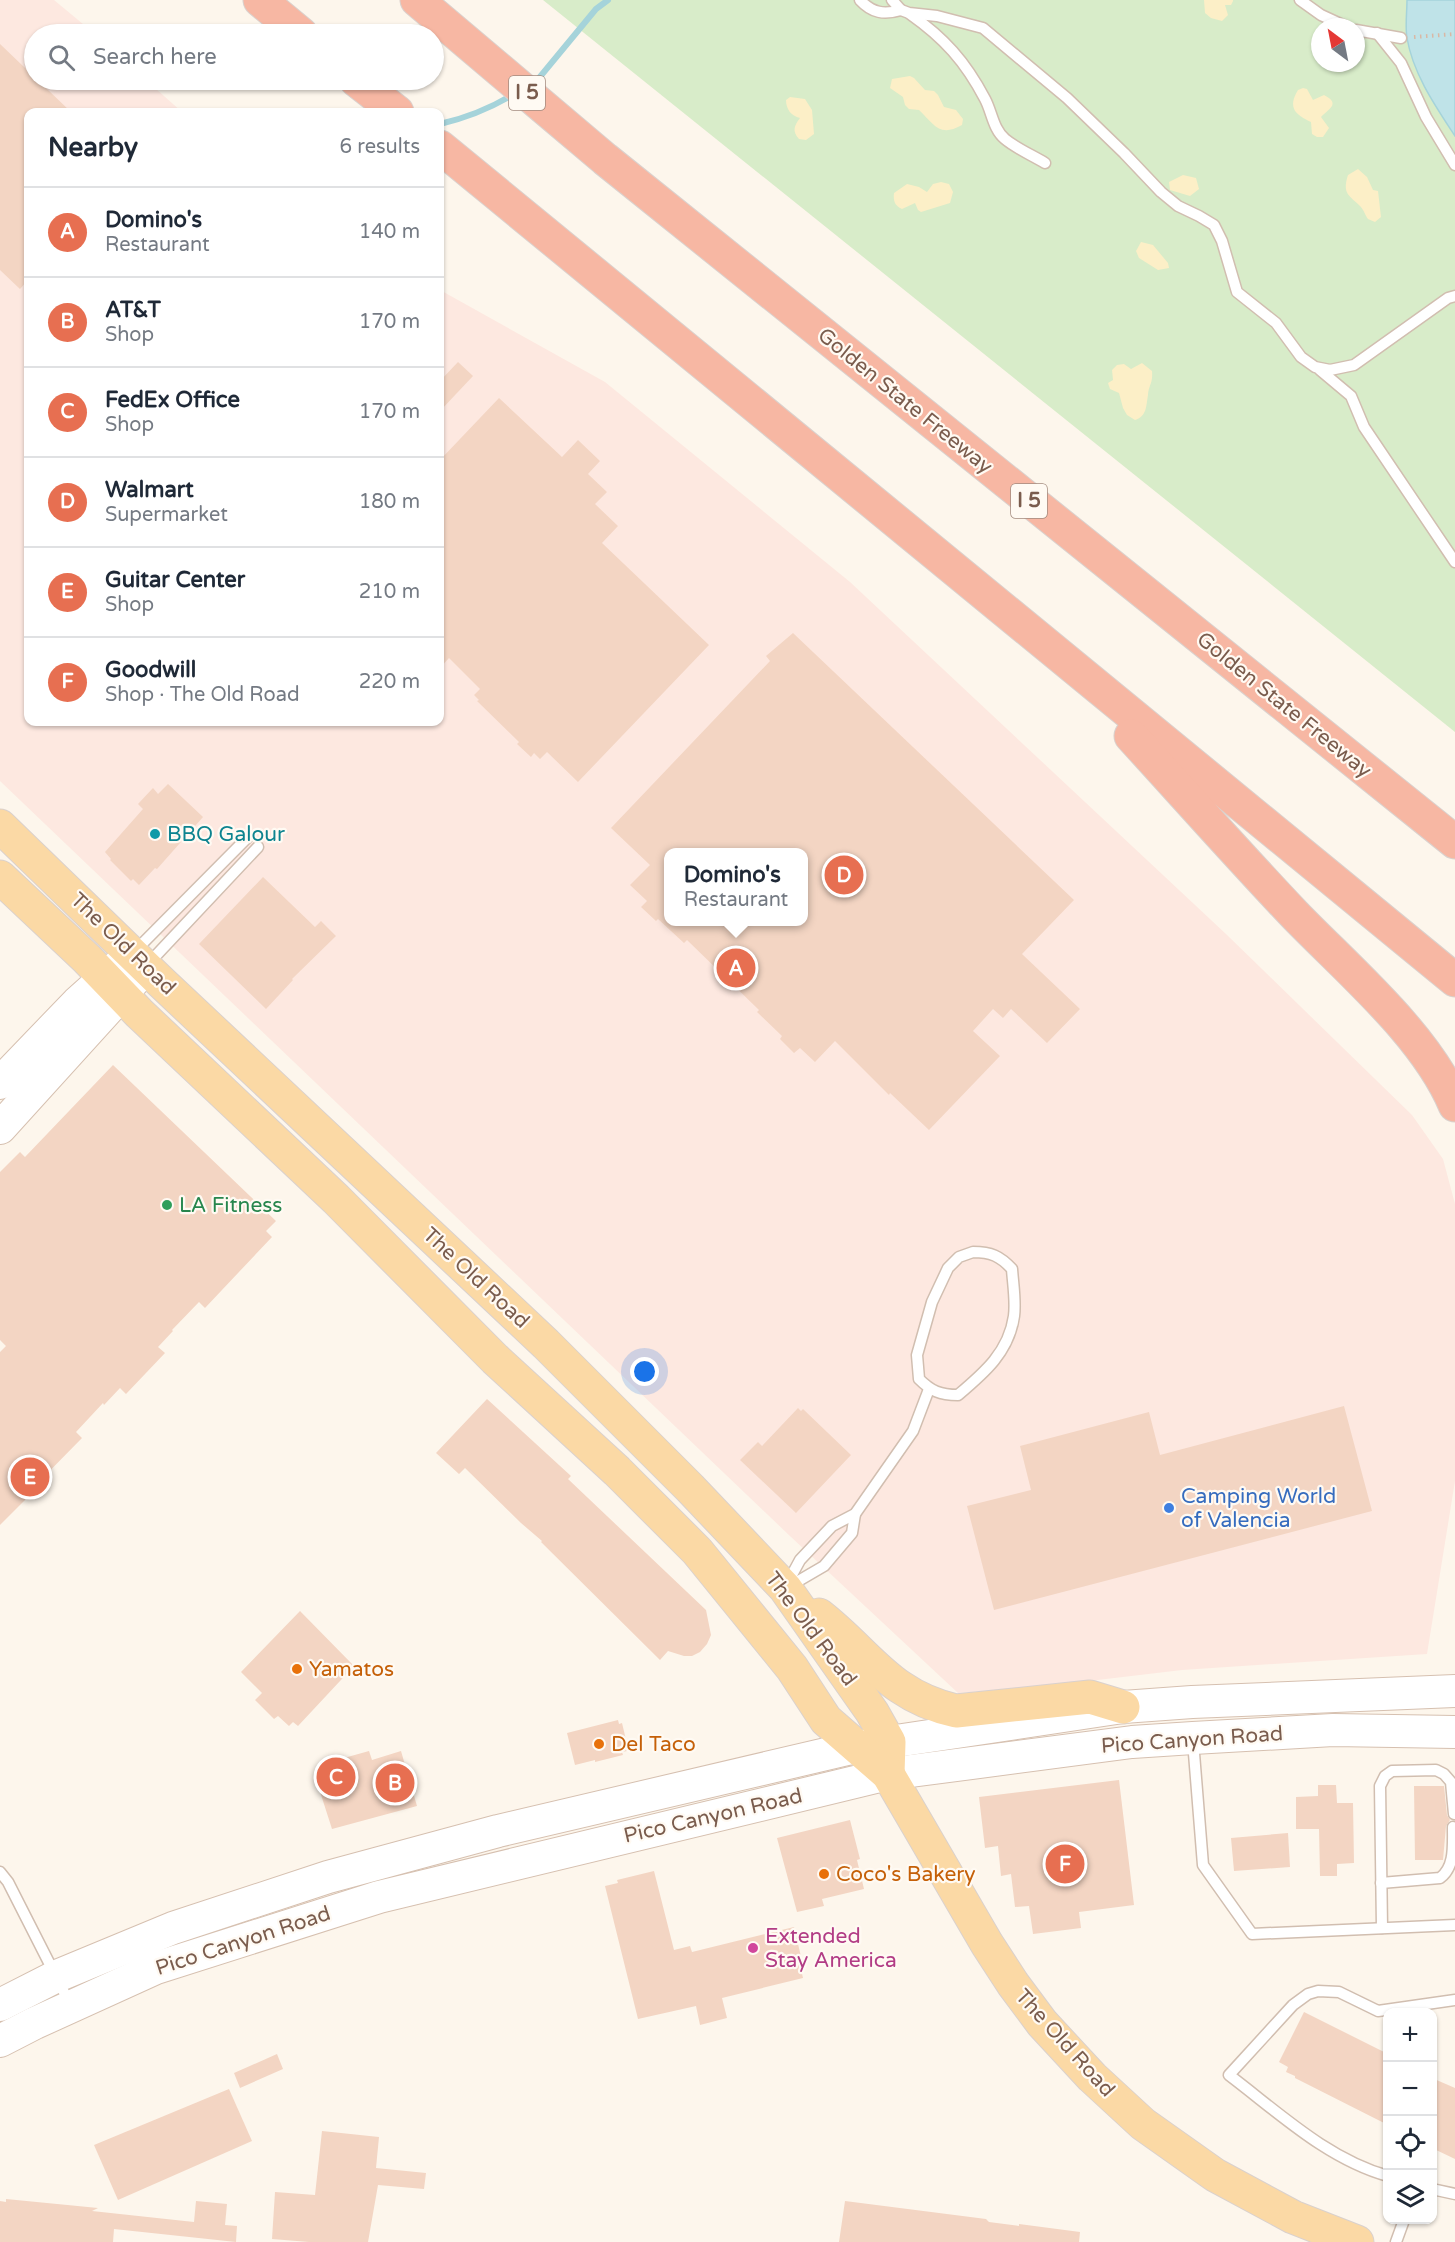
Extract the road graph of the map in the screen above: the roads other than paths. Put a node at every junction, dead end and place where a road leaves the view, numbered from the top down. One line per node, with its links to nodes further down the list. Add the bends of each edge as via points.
1 (260, 0): 8 (highway)
2 (417, 0): 23 (highway, Golden State Freeway / I 5, via 605,159)
3 (860, 0): 6 (lane, via 873,11)
4 (891, 0): 6 (lane)
5 (1300, 0): 7 (lane)
6 (905, 12): 15 (lane, via 959,56 987,101 996,129 1005,139); 18 (lane, via 983,28 1075,105 1161,192 1178,206 1215,225 1237,292 1276,323 1301,357)
7 (1328, 18)
8 (289, 24)
9 (1365, 31): 10 (lane)
10 (1377, 33): 11 (lane); 16 (lane, via 1401,63 1426,117)
11 (1401, 38)
12 (369, 90): 13 (highway)
13 (392, 108)
14 (444, 150): 20 (highway)
15 (1045, 163)
16 (1455, 165)
17 (1455, 296): 18 (lane, via 1354,365 1330,370)
18 (1315, 367): 19 (lane, via 1351,396 1364,427)
19 (1455, 562)
20 (1051, 648): 27 (highway); 30 (highway, via 1293,913 1406,1029 1447,1086)
21 (0, 826): 26 (main road, The Old Road)
22 (248, 837): 26 (lane, via 155,932)
23 (1455, 842)
24 (258, 847): 26 (lane)
25 (0, 878): 28 (main road, The Old Road)
26 (139, 960): 28 (main road); 34 (main road, The Old Road, via 546,1344)
27 (1455, 980)
28 (113, 986): 29 (main road, via 77,1003); 31 (main road); 40 (main road, The Old Road, via 697,1551 792,1668 826,1720)
29 (0, 1083)
30 (1455, 1105)
31 (0, 1128)
32 (929, 1389): 32 (lane, via 943,1395 958,1395 989,1369 1006,1346 1014,1317 1014,1291 1012,1269 1002,1258 988,1252 973,1252 959,1257 948,1268 932,1302 917,1354 919,1378); 33 (lane, via 913,1431)
33 (855, 1514): 34 (lane, via 832,1526 807,1552); 34 (lane, via 852,1533 824,1566)
34 (785, 1588): 36 (main road, via 842,1633 898,1688 936,1707 956,1711 1090,1697); 39 (main road, The Old Road)
35 (1455, 1692): 36 (main road, Pico Canyon Road)
36 (1123, 1707): 39 (main road, Pico Canyon Road)
37 (1455, 1732): 38 (main road, Pico Canyon Road, via 1333,1730)
38 (1193, 1738): 41 (main road, Pico Canyon Road, via 1132,1742); 47 (lane, via 1203,1865 1252,1934)
39 (889, 1742): 40 (main road, Pico Canyon Road); 41 (main road)
40 (856, 1747): 41 (main road, The Old Road); 48 (main road, Pico Canyon Road, via 498,1832 328,1877 173,1928)
41 (888, 1774): 51 (main road, Pico Canyon Road, via 380,1897 156,1968); 57 (main road, The Old Road, via 1013,1983 1042,2023 1092,2077 1143,2124 1215,2175 1293,2217)
42 (1454, 1814): 45 (lane, via 1451,1782 1444,1773 1392,1772 1385,1776 1380,1786)
43 (1453, 1827): 45 (lane, via 1452,1867 1447,1874 1440,1878)
44 (0, 1872): 48 (lane)
45 (1381, 1883): 47 (lane)
46 (1455, 1925): 47 (lane)
47 (1382, 1928)
48 (57, 1976): 50 (main road, Pico Canyon Road); 51 (lane)
49 (1455, 2000): 53 (lane, via 1378,2011 1339,1992 1318,1990 1293,2005 1229,2075 1331,2152)
50 (0, 2005)
51 (71, 2006): 52 (main road, Pico Canyon Road)
52 (0, 2041)
53 (1383, 2175)
54 (1437, 2190): 55 (lane)
55 (1455, 2194)
56 (1403, 2224): 58 (lane)
57 (1357, 2242)
58 (1396, 2242)

